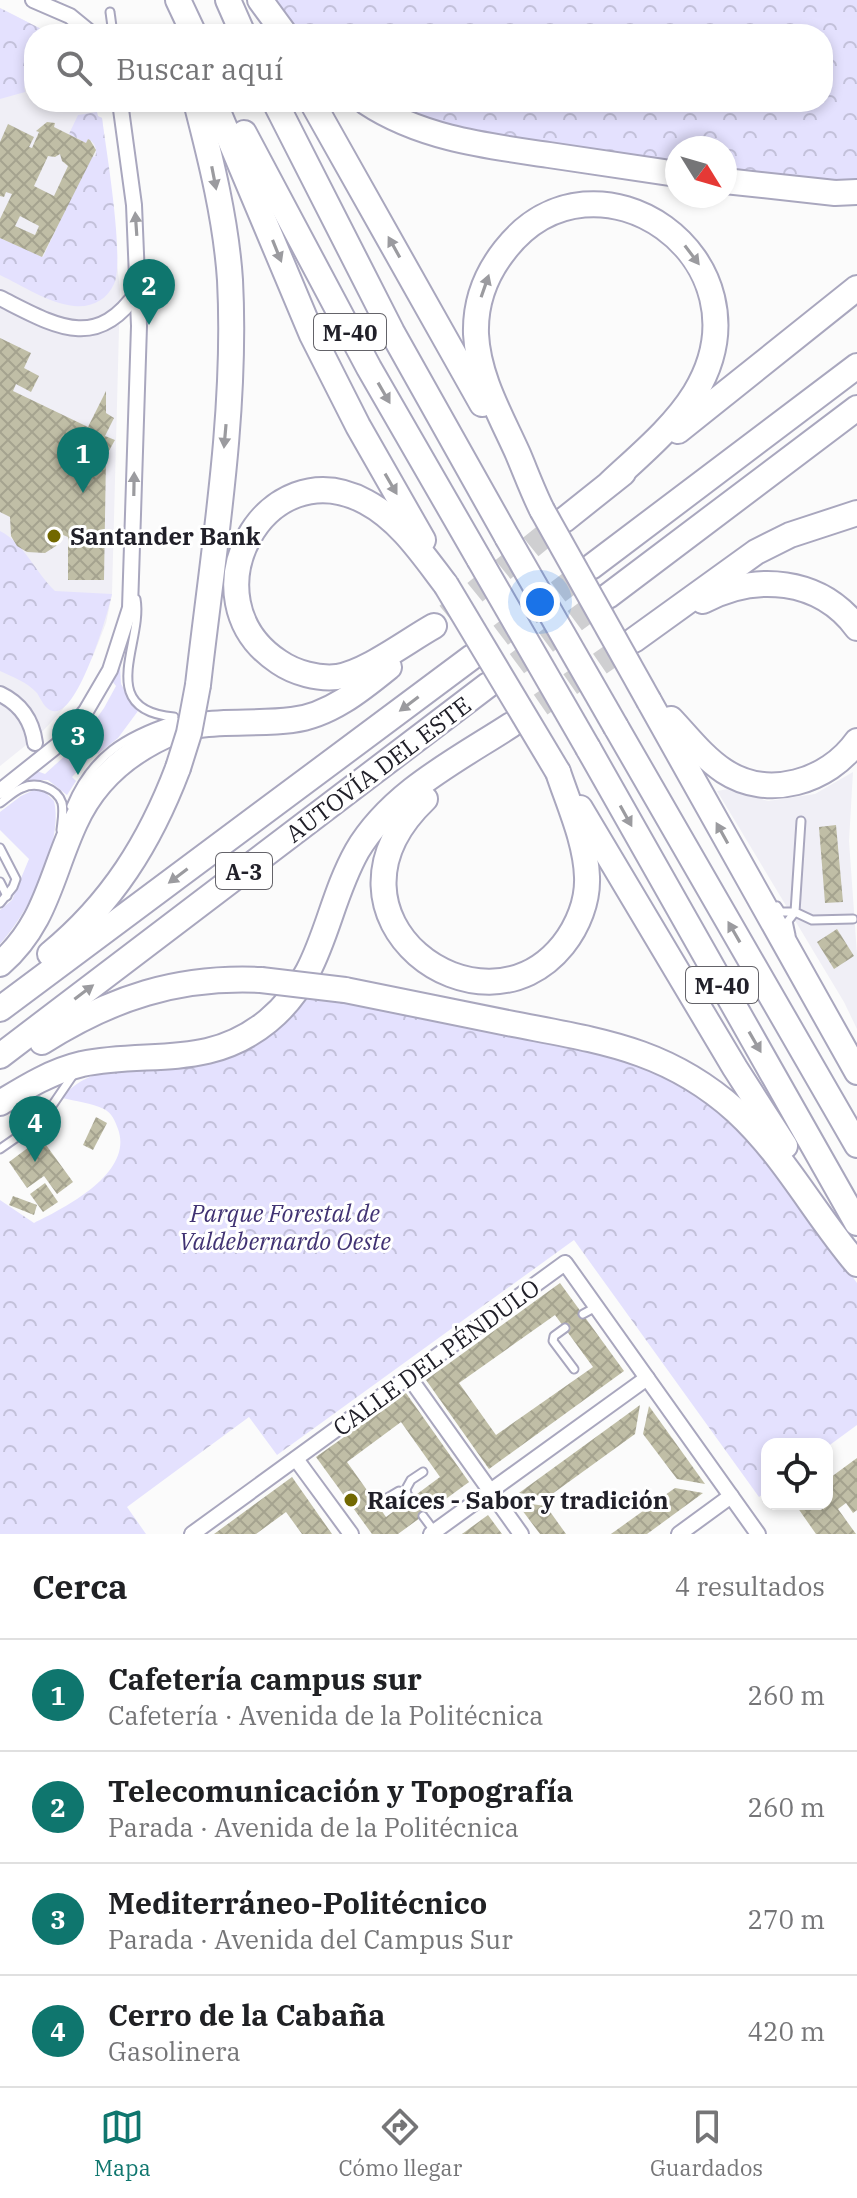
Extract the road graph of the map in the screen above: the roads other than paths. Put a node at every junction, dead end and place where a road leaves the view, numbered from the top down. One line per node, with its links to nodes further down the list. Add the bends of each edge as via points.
1 (33, 0): 6 (street)
2 (228, 0): 8 (highway)
3 (252, 0): 9 (highway)
4 (260, 0): 10 (highway)
5 (110, 12): 7 (lane)
6 (80, 24)
7 (112, 24)
8 (239, 24)
9 (266, 24)
10 (278, 24)
11 (121, 112): 22 (street, one-way to 11)
12 (198, 112): 59 (highway, one-way to 59, bridge, via 221,216 231,322 224,446 189,733 160,815 111,893 66,941)
13 (218, 112): 31 (highway, one-way to 31, via 312,335)
14 (233, 112): 68 (highway, M-40, one-way to 68, bridge, via 369,368)
15 (280, 112): 66 (highway, M-40, one-way to 15, bridge, via 507,537 372,294)
16 (318, 112): 27 (highway, one-way to 16)
17 (382, 112): 18 (highway, via 470,143)
18 (665, 172)
19 (737, 182): 20 (highway)
20 (857, 192)
21 (857, 288): 26 (highway)
22 (138, 290): 23 (street, via 110,321 83,329 57,326); 32 (street, one-way to 22)
23 (0, 298)
24 (857, 366): 30 (highway)
25 (857, 408): 33 (highway)
26 (611, 482): 27 (highway, one-way to 26, via 479,363 479,307 494,264 524,230 547,215 596,205 641,214 665,226 704,271 715,312 711,356 695,393); 29 (highway)
27 (542, 510): 39 (highway, bridge)
28 (857, 513): 34 (highway, via 756,552 642,634 728,590 771,583 830,600)
29 (564, 520)
30 (591, 567)
31 (446, 585): 38 (highway, via 411,540 351,495 302,494 263,516 239,556 238,608 246,628 286,667 336,677 364,669 441,620); 44 (highway, bridge)
32 (132, 590): 41 (lane, via 137,619 126,674 130,691 147,709); 45 (street, via 110,670 86,711 59,744)
33 (608, 596)
34 (857, 628)
35 (472, 657): 60 (highway, AUTOVÍA DEL ESTE / A-3, one-way to 60)
36 (488, 685): 61 (highway, AUTOVÍA DEL ESTE / A-3, one-way to 36)
37 (0, 694): 43 (street, via 19,706 32,725)
38 (346, 699): 40 (lane); 41 (highway, via 294,720)
39 (649, 701): 42 (highway, via 723,770 757,783 808,780 843,758); 50 (highway, one-way to 39)
40 (308, 706)
41 (190, 722): 48 (lane, via 134,734 100,760 77,792); 54 (highway, via 130,755 98,787 75,823)
42 (857, 741)
43 (35, 743)
44 (558, 772): 62 (highway, via 588,880 569,938 543,963 505,979 453,976 426,961 399,935 385,902 386,862 405,818 511,725 418,786 370,832 348,868 307,975 267,1022 244,1037 187,1056); 69 (highway)
45 (0, 791)
46 (0, 803): 48 (lane, via 24,786 51,790 61,802)
47 (801, 821): 55 (lane)
48 (60, 834): 54 (lane)
49 (0, 848): 52 (lane, via 16,879)
50 (741, 867): 55 (lane, via 781,912); 58 (highway)
51 (0, 882): 52 (lane)
52 (7, 896): 53 (lane)
53 (0, 903)
54 (41, 911): 57 (highway)
55 (795, 912): 56 (lane, via 812,920); 58 (lane, via 788,921 790,934)
56 (853, 919)
57 (0, 964)
58 (807, 983): 64 (highway)
59 (0, 997)
60 (0, 1009)
61 (0, 1056)
62 (80, 1065): 65 (highway, via 36,1081); 67 (lane, via 43,1119)
63 (0, 1070): 69 (highway, bridge, via 113,1003 171,986 226,979 345,990 608,1043 691,1075 727,1103 763,1139)
64 (857, 1072)
65 (0, 1103)
66 (857, 1145)
67 (0, 1149)
68 (857, 1223)
69 (857, 1262)
70 (565, 1328): 71 (lane, via 553,1341)
71 (574, 1369)
72 (409, 1377): 73 (street, CALLE DEL PÉNDULO, via 565,1263 590,1311); 74 (street, CALLE DEL PÉNDULO); 76 (street)
73 (647, 1378): 76 (street); 77 (street, CALLE DEL PÉNDULO)
74 (296, 1459): 81 (street, CALLE DEL PÉNDULO); 82 (street)
75 (423, 1472): 78 (lane, via 411,1480 409,1496 399,1491)
76 (490, 1491): 80 (street); 83 (street)
77 (731, 1496): 84 (street); 85 (street, CALLE DEL PÉNDULO)
78 (382, 1501)
79 (423, 1516): 80 (lane)
80 (433, 1533)
81 (192, 1534)
82 (351, 1534)
83 (521, 1534)
84 (679, 1534)
85 (758, 1534)

